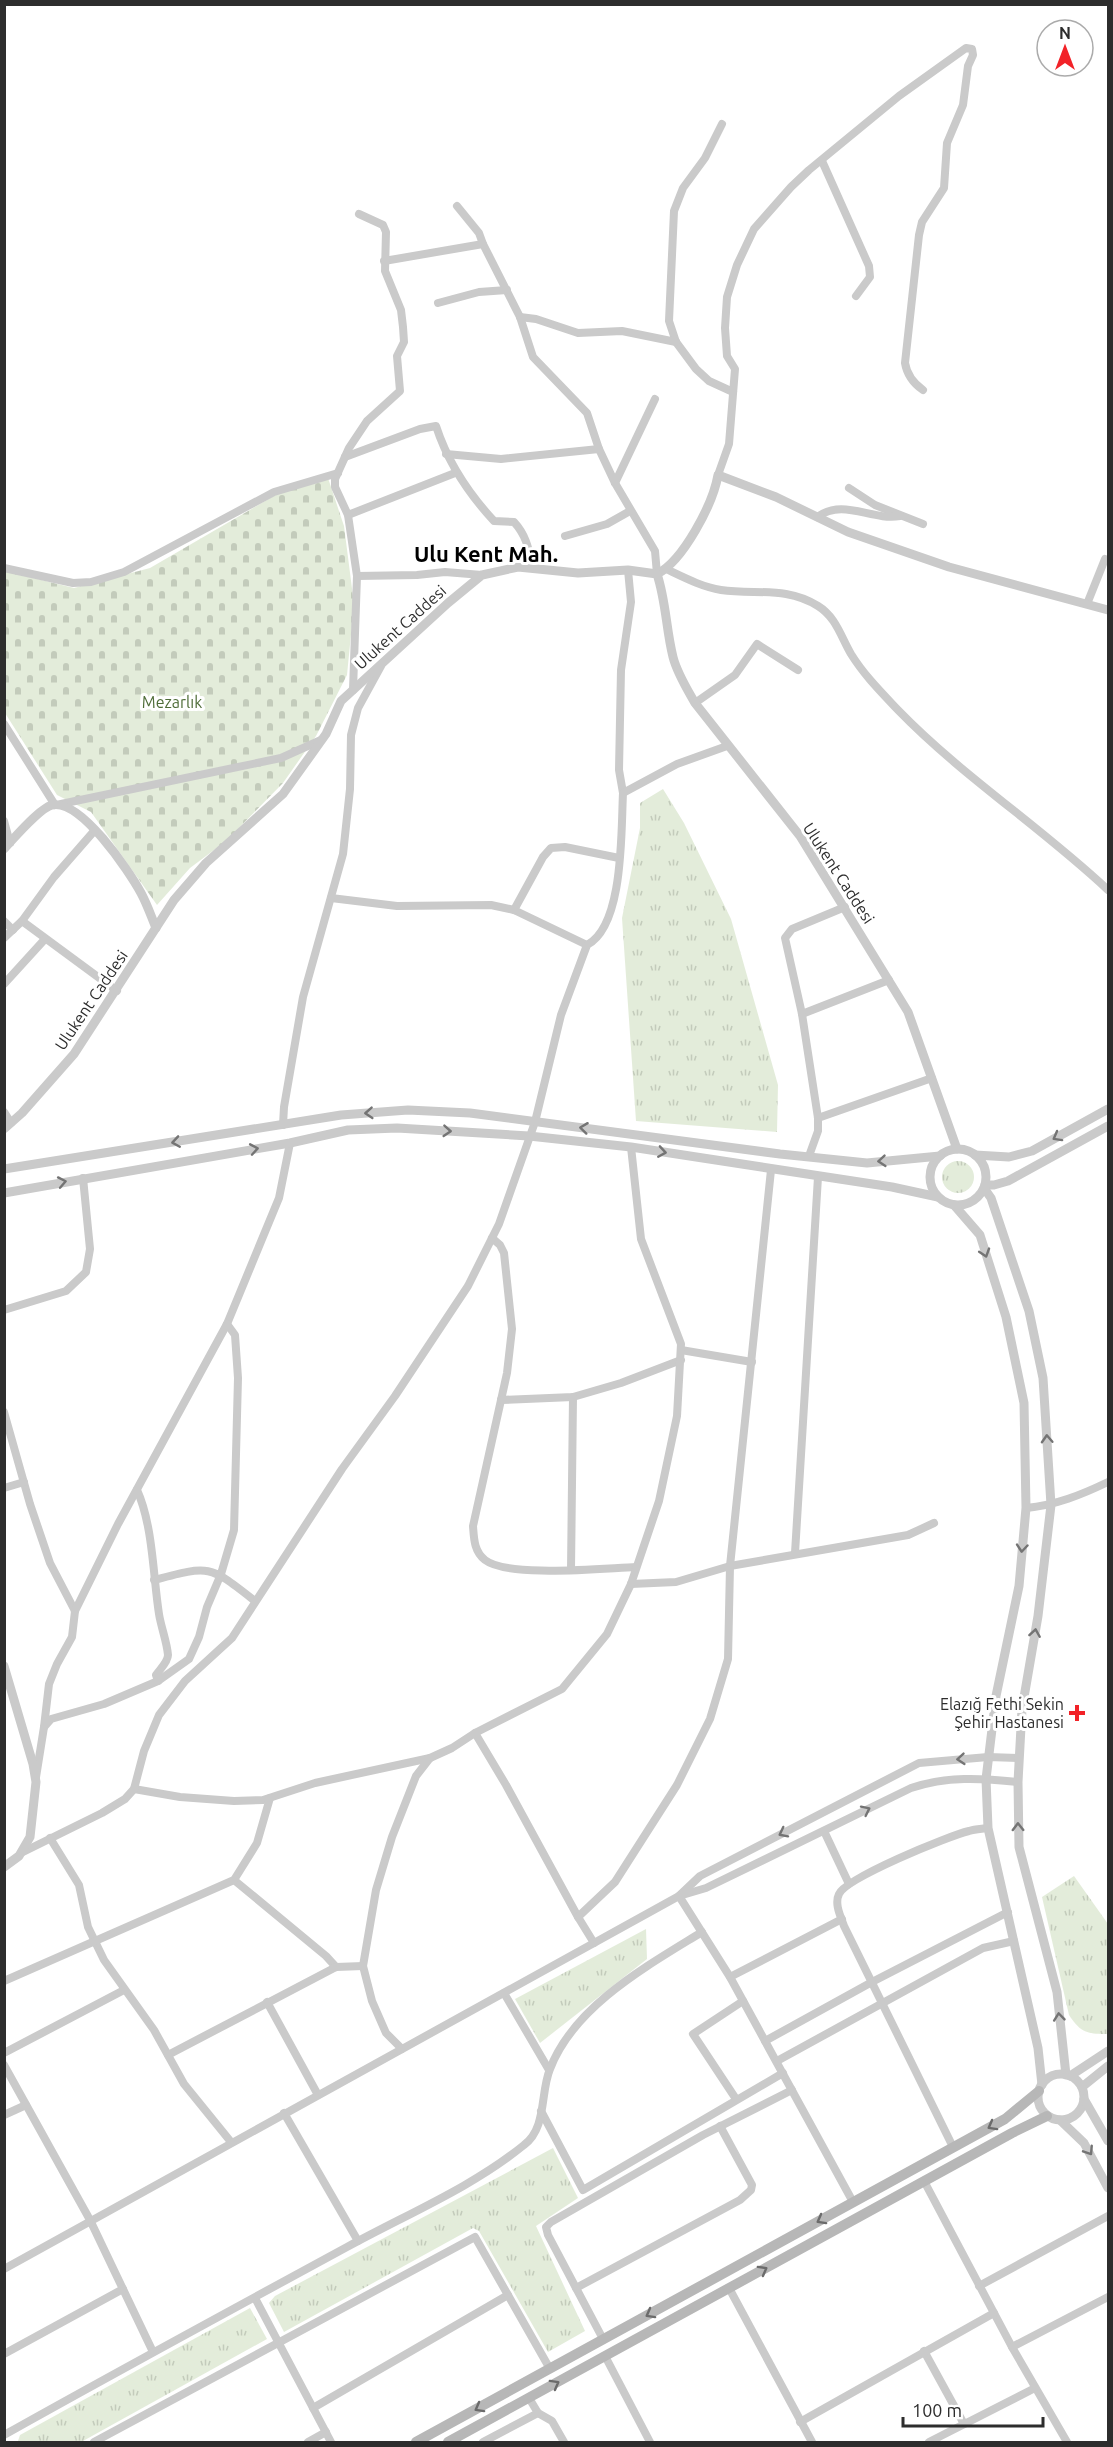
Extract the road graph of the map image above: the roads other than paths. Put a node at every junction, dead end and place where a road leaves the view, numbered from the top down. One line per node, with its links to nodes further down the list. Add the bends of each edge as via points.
1 (722, 124): 11 (street, via 705,158 683,188 674,211 669,321)
2 (822, 160): 8 (street, via 869,266 870,277); 12 (street, via 899,96 966,48 972,49 963,105 947,143 944,188 922,222 919,235 905,363 913,383); 13 (street, via 791,187 754,229 737,265 727,297 725,328 727,356 735,369)
3 (457, 206): 5 (street, via 479,232)
4 (359, 214): 6 (street, via 382,225 386,232)
5 (483, 244): 6 (street); 7 (street)
6 (384, 261): 17 (street, via 402,318 404,342 397,356 400,391 367,421)
7 (507, 290): 9 (street, via 479,292); 10 (street)
8 (856, 296)
9 (438, 303)
10 (520, 317): 11 (street, via 578,333 622,332); 15 (street, via 533,357 586,413)
11 (676, 342): 13 (street, via 709,381)
12 (923, 390)
13 (733, 392): 20 (street, via 729,444)
14 (655, 399): 21 (street)
15 (598, 449): 16 (street, via 501,459); 21 (street)
16 (447, 454): 17 (street, via 436,426); 19 (street)
17 (345, 457): 18 (street)
18 (338, 473): 24 (street, via 335,487); 30 (street, via 274,492 110,577 73,583)
19 (455, 473): 24 (street); 31 (street, via 494,521 514,522 522,530)
20 (718, 475): 26 (street); 33 (street, via 682,553)
21 (615, 483): 23 (street)
22 (849, 488): 25 (street)
23 (630, 511): 28 (street, via 607,524); 33 (street, via 655,551)
24 (348, 515): 35 (street)
25 (900, 516): 26 (street, via 882,517 844,508); 27 (street)
26 (817, 517): 36 (street, via 848,532 949,567)
27 (923, 524)
28 (565, 536)
29 (1105, 559): 36 (street)
30 (4, 568)
31 (533, 568): 32 (street, Ulukent Caddesi, via 578,573); 34 (street, Ulukent Caddesi, via 518,567)
32 (628, 570): 33 (street, Ulukent Caddesi); 45 (street, via 631,602 621,670 619,770)
33 (661, 571): 41 (street, Ulukent Caddesi, via 673,658); 51 (street, via 720,590 794,594 820,607 838,626 866,675 899,711 949,758)
34 (482, 575): 35 (street, via 445,572); 38 (street, Ulukent Caddesi)
35 (357, 576): 40 (street)
36 (1087, 604): 37 (street)
37 (1108, 610)
38 (382, 663): 40 (street, Ulukent Caddesi); 52 (street, via 358,708 351,735 343,854)
39 (798, 670): 41 (street, via 757,644 735,675)
40 (352, 690): 43 (street, Ulukent Caddesi, via 341,701)
41 (695, 703): 44 (street, Ulukent Caddesi)
42 (4, 724): 46 (street)
43 (322, 740): 46 (street, via 281,758); 57 (street, Ulukent Caddesi, via 283,794 206,862)
44 (727, 746): 45 (street, via 677,764); 53 (street, Ulukent Caddesi, via 800,836)
45 (623, 793): 50 (street)
46 (58, 804): 48 (street, via 89,822); 49 (street, via 50,805)
47 (4, 821): 49 (street)
48 (95, 830): 56 (street, via 54,876); 57 (street, via 140,892)
49 (7, 846)
50 (619, 858): 54 (street, via 550,848); 61 (street, via 608,918 597,940)
51 (1108, 890)
52 (331, 898): 54 (street, via 397,906 491,905); 71 (street, via 303,998)
53 (845, 907): 62 (street, Ulukent Caddesi); 65 (street, via 792,929 785,938)
54 (514, 910): 61 (street)
55 (4, 921): 58 (street)
56 (22, 921): 58 (street); 60 (street)
57 (156, 928): 64 (street, Ulukent Caddesi)
58 (13, 930): 59 (street)
59 (4, 938)
60 (45, 939): 63 (street); 64 (street)
61 (587, 945): 70 (street, via 561,1015)
62 (889, 980): 65 (street); 66 (street, Ulukent Caddesi, via 908,1012)
63 (4, 984)
64 (117, 991): 72 (street, Ulukent Caddesi, via 74,1054)
65 (802, 1014): 69 (street)
66 (932, 1078): 69 (street); 77 (street, Ulukent Caddesi)
67 (1108, 1109): 78 (street, one-way to 78, via 1032,1151 1009,1157)
68 (4, 1112): 72 (street)
69 (818, 1118): 79 (street)
70 (535, 1122): 71 (street, one-way to 71, via 408,1110 341,1115); 74 (street); 79 (street, one-way to 70)
71 (283, 1125): 81 (street, one-way to 81)
72 (8, 1126)
73 (1108, 1126): 85 (street, via 1008,1181)
74 (529, 1136): 75 (street, one-way to 74, via 348,1130 397,1128); 76 (street); 89 (street)
75 (290, 1143): 84 (street, one-way to 75); 91 (street, via 279,1198)
76 (631, 1147): 82 (street, one-way to 82); 92 (street, via 641,1239)
77 (957, 1149): 78 (street); 80 (street)
78 (975, 1155): 85 (street, via 985,1170)
79 (809, 1156): 80 (street, one-way to 79, via 867,1162)
80 (940, 1156): 87 (street, via 930,1180)
81 (4, 1169)
82 (771, 1170): 83 (street); 94 (street)
83 (818, 1177): 87 (street); 105 (street)
84 (82, 1179): 86 (street, one-way to 84); 90 (street, via 90,1249 86,1272 66,1291)
85 (984, 1186): 88 (street, via 972,1202); 102 (street, one-way to 85, via 1043,1378 1029,1311)
86 (4, 1193)
87 (938, 1197): 88 (street)
88 (954, 1205): 103 (street, one-way to 103, via 980,1235 1006,1317 1024,1403)
89 (492, 1238): 96 (street, via 504,1253 513,1329); 112 (street, via 468,1286)
90 (4, 1310)
91 (227, 1324): 101 (street); 109 (street, via 235,1335 238,1378 234,1530)
92 (681, 1350): 93 (street); 94 (street)
93 (681, 1360): 95 (street); 107 (street, via 677,1416 659,1501)
94 (752, 1362): 106 (street)
95 (573, 1397): 96 (street); 108 (street)
96 (501, 1400): 108 (street, via 473,1526 477,1550 486,1561 503,1568)
97 (4, 1412): 98 (street)
98 (24, 1482): 100 (street); 113 (street, via 50,1563)
99 (1108, 1482): 102 (street)
100 (4, 1488)
101 (137, 1490): 110 (street); 113 (street)
102 (1051, 1505): 103 (street); 120 (street, one-way to 102, via 1022,1709)
103 (1026, 1508): 118 (street, one-way to 118, via 1019,1586 996,1696)
104 (934, 1522): 105 (street, via 908,1535)
105 (795, 1553): 106 (street)
106 (730, 1566): 111 (street, via 676,1582); 135 (street, via 728,1659 710,1719 677,1785 615,1882)
107 (636, 1567): 108 (street); 111 (street)
108 (571, 1569)
109 (221, 1574): 110 (street, via 200,1569); 112 (street); 115 (street, via 189,1659)
110 (154, 1580): 115 (street, via 168,1655 156,1675)
111 (631, 1584): 117 (street, via 607,1634 562,1689)
112 (255, 1601): 124 (street, via 232,1638 185,1682 159,1715)
113 (75, 1611): 116 (street, via 72,1636 50,1684)
114 (4, 1666): 122 (street)
115 (158, 1681): 116 (street, via 104,1704 51,1719)
116 (45, 1727): 122 (street)
117 (475, 1733): 119 (street); 135 (street)
118 (988, 1757): 120 (street); 121 (street); 133 (street, one-way to 133, via 919,1763 700,1876)
119 (430, 1758): 125 (street, via 315,1783); 141 (street, via 416,1776 392,1837 376,1890)
120 (1019, 1758): 123 (street)
121 (986, 1779): 123 (street); 126 (street); 127 (street, one-way to 121, via 934,1780)
122 (36, 1782): 129 (street, via 30,1837)
123 (1018, 1782): 161 (street, one-way to 123, via 1057,1992 1019,1847)
124 (134, 1788): 125 (street, via 234,1801); 128 (street, via 125,1799 102,1813)
125 (270, 1798): 131 (street, via 257,1843)
126 (988, 1828): 132 (street, via 968,1831 911,1853); 134 (street)
127 (824, 1831): 132 (street); 133 (street, via 706,1888)
128 (50, 1838): 129 (street); 138 (street, via 78,1885)
129 (21, 1853): 130 (street)
130 (4, 1867)
131 (234, 1880): 138 (street); 142 (street)
132 (849, 1884): 136 (street, via 839,1893)
133 (679, 1896): 137 (street); 140 (street)
134 (1008, 1911): 139 (street); 145 (street)
135 (578, 1917): 140 (street)
136 (842, 1919): 143 (street); 145 (street)
137 (702, 1932): 143 (street); 159 (street, via 648,1965 573,2026)
138 (95, 1941): 144 (street); 146 (street)
139 (1014, 1941): 150 (street, via 983,1948); 163 (street, via 1038,2048)
140 (594, 1943): 147 (street)
141 (363, 1966): 142 (street); 152 (street, via 386,2033)
142 (336, 1968): 149 (street)
143 (730, 1977): 148 (street)
144 (4, 1981)
145 (872, 1982): 150 (street); 151 (street)
146 (124, 1990): 154 (street); 155 (street)
147 (504, 1993): 152 (street); 159 (street)
148 (743, 2001): 151 (street); 166 (street, via 693,2034)
149 (267, 2002): 155 (street); 165 (street)
150 (882, 2003): 156 (street); 177 (street)
151 (765, 2041): 156 (street)
152 (402, 2049): 165 (street)
153 (1108, 2051): 161 (street)
154 (4, 2053)
155 (168, 2055): 176 (street, via 184,2084)
156 (777, 2061): 160 (street)
157 (4, 2065): 168 (street)
158 (1108, 2066): 162 (street)
159 (549, 2070): 169 (street)
160 (783, 2073): 164 (street); 166 (street)
161 (1068, 2076): 162 (street); 163 (street, via 1052,2076)
162 (1082, 2087): 167 (street)
163 (1040, 2088): 172 (street, via 1039,2105); 177 (main road, one-way to 177, via 1005,2119)
164 (792, 2091): 174 (street); 180 (street)
165 (318, 2095): 170 (street)
166 (736, 2099): 169 (street, via 583,2190)
167 (1084, 2099): 173 (street, via 1074,2116); 175 (street)
168 (27, 2105): 171 (street); 182 (street)
169 (541, 2111): 183 (street, via 527,2144 473,2180)
170 (284, 2113): 176 (street); 183 (street)
171 (4, 2115)
172 (1047, 2116): 173 (street); 178 (main road)
173 (1060, 2120): 179 (street, one-way to 179, via 1084,2143)
174 (720, 2127): 186 (street, via 546,2227); 186 (street, via 752,2185 751,2190 740,2200)
175 (1108, 2141)
176 (231, 2142): 182 (street)
177 (953, 2147): 180 (main road)
178 (924, 2181): 185 (street); 187 (main road, one-way to 178)
179 (1108, 2188)
180 (854, 2202): 193 (main road, one-way to 193)
181 (1108, 2216): 185 (street)
182 (90, 2220): 184 (street); 188 (street)
183 (358, 2241): 191 (street)
184 (4, 2270)
185 (979, 2286): 192 (street)
186 (576, 2288): 193 (street)
187 (729, 2288): 199 (main road); 205 (street)
188 (123, 2289): 197 (street); 198 (street)
189 (508, 2295): 194 (street, via 475,2237); 200 (street); 203 (street)
190 (1108, 2297): 195 (street)
191 (255, 2298): 194 (street); 197 (street)
192 (994, 2313): 195 (street); 196 (street)
193 (603, 2339): 200 (main road)
194 (277, 2343): 203 (street); 210 (street)
195 (1012, 2347): 201 (street)
196 (924, 2351): 205 (street); 206 (street)
197 (153, 2352): 209 (street)
198 (4, 2354)
199 (605, 2356): 202 (main road, one-way to 199); 217 (street)
200 (550, 2369): 213 (main road, one-way to 213)
201 (1035, 2388): 206 (street); 220 (street)
202 (529, 2398): 204 (street); 207 (main road)
203 (313, 2408): 208 (street)
204 (538, 2413): 215 (street); 216 (street, via 552,2421)
205 (800, 2422): 218 (street)
206 (964, 2424): 219 (street)
207 (479, 2426): 214 (main road); 215 (street)
208 (326, 2432): 211 (street); 212 (street)
209 (5, 2439)
210 (94, 2442)
211 (308, 2442)
212 (331, 2442)
213 (416, 2442)
214 (448, 2442)
215 (486, 2442)
216 (564, 2442)
217 (650, 2442)
218 (812, 2442)
219 (929, 2442)
220 (1067, 2442)

